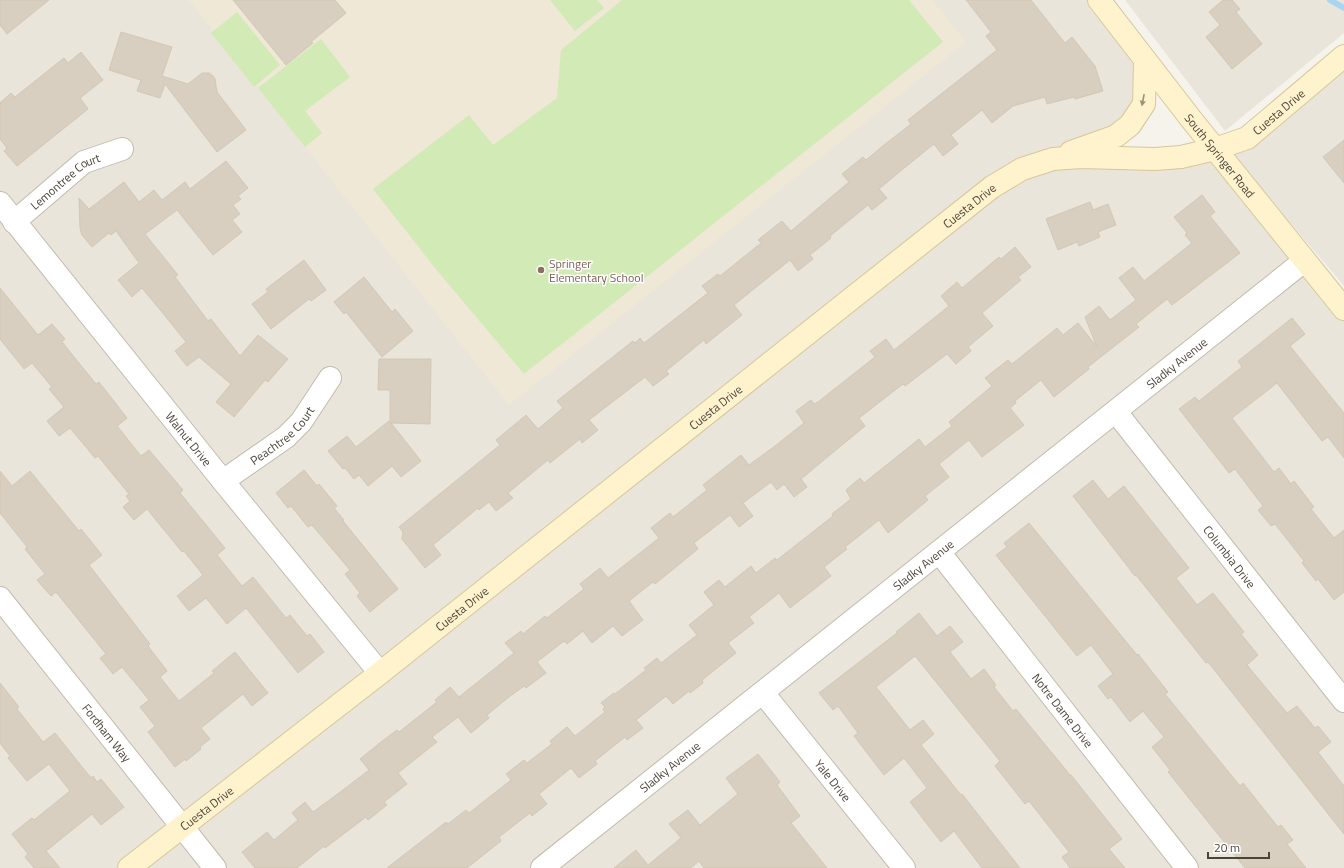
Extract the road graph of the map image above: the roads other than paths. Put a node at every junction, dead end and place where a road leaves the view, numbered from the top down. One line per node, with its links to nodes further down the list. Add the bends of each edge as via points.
1 (1099, 0): 3 (street, South Springer Road)
2 (1344, 56): 5 (street, Cuesta Drive, via 1253,134)
3 (1145, 62): 5 (street, South Springer Road); 6 (street, one-way to 6, via 1144,104 1130,125 1116,136)
4 (122, 149): 8 (street, Lemontree Court, via 84,162)
5 (1215, 149): 6 (street, Cuesta Drive, via 1181,157); 9 (street, South Springer Road)
6 (1052, 159): 16 (street, Cuesta Drive, via 1022,169 992,187)
7 (0, 203): 8 (street, Walnut Drive)
8 (14, 222): 13 (street, Walnut Drive)
9 (1304, 261): 10 (street, South Springer Road); 12 (street, Sladky Avenue)
10 (1344, 309)
11 (330, 378): 13 (street, Peachtree Court, via 301,422 286,437)
12 (1116, 412): 14 (street, Sladky Avenue); 18 (street, Columbia Drive)
13 (223, 481): 16 (street, Walnut Drive)
14 (939, 552): 17 (street, Sladky Avenue); 24 (street, Notre Dame Drive)
15 (0, 598): 19 (street, Fordham Way)
16 (380, 673): 19 (street, Cuesta Drive)
17 (763, 693): 22 (street, Sladky Avenue); 23 (street, Yale Drive)
18 (1344, 701)
19 (182, 827): 20 (street, Cuesta Drive); 21 (street, Fordham Way)
20 (129, 868)
21 (215, 868)
22 (542, 868)
23 (904, 868)
24 (1188, 868)

